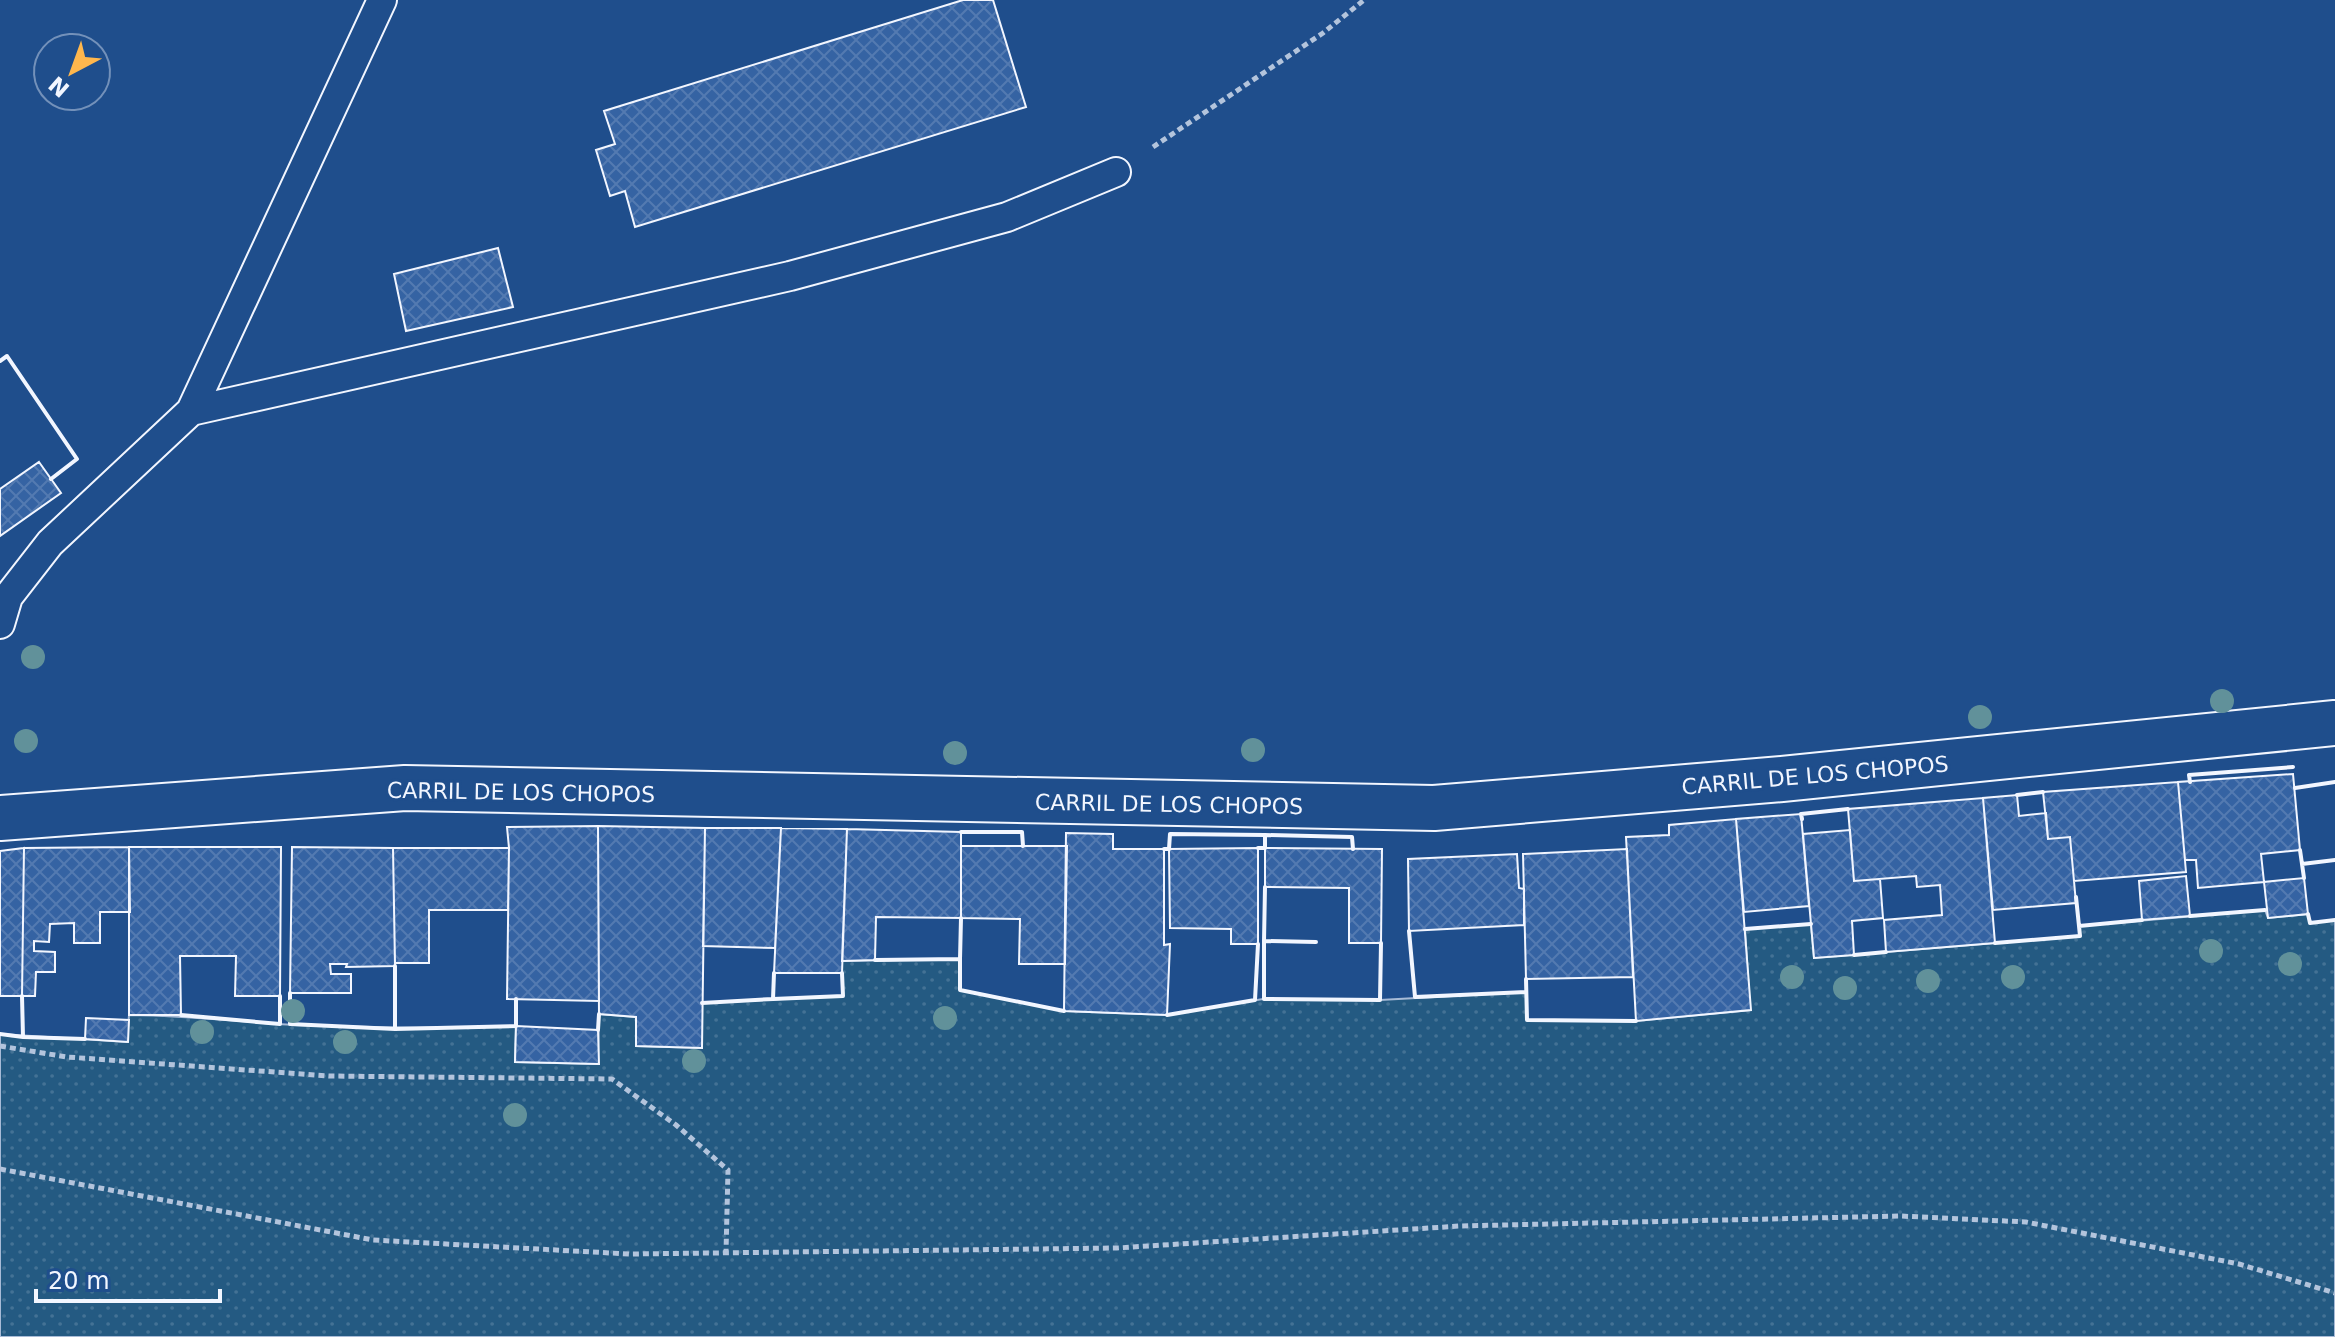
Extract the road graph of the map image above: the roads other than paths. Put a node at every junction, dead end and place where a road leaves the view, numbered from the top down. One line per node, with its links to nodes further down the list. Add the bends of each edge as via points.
1 (382, 0): 3 (lane)
2 (1116, 172): 3 (lane, via 1007,217 790,276)
3 (191, 411): 4 (lane, via 50,543 8,597)
4 (0, 624)
5 (2335, 723): 6 (street, CARRIL DE LOS CHOPOS, via 1434,808 405,788)
6 (0, 818)

